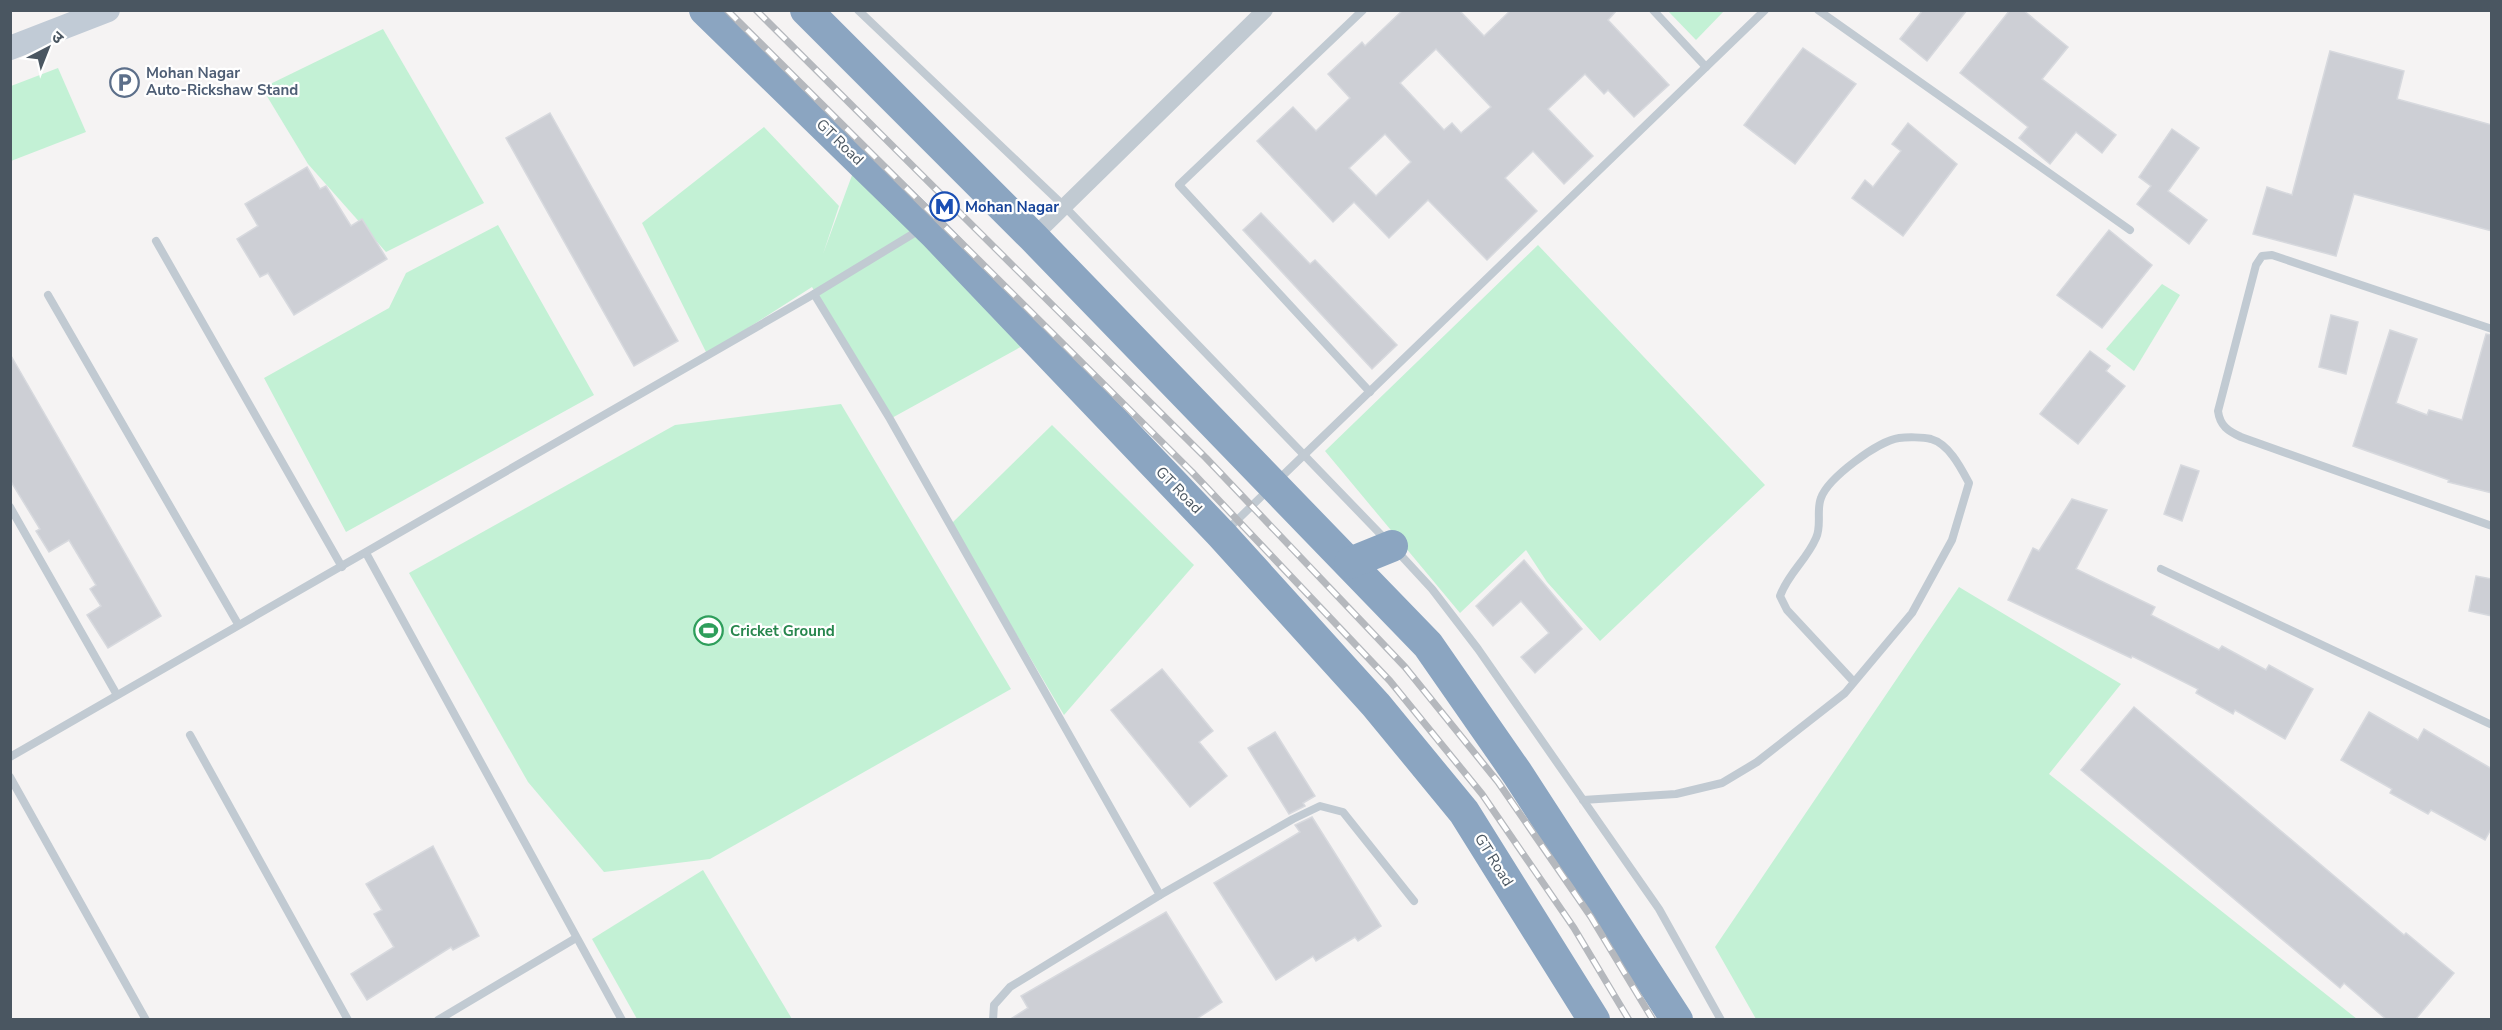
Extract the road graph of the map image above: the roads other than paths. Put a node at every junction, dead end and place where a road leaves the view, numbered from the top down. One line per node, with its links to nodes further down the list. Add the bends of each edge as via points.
1 (108, 10): 10 (main road)
2 (705, 10): 13 (highway, GT Road)
3 (806, 10): 15 (highway)
4 (858, 10): 12 (lane)
5 (1265, 10): 12 (street)
6 (1363, 10): 20 (lane, via 1179,185)
7 (1653, 10): 11 (lane)
8 (1765, 10): 11 (lane)
9 (1818, 10): 14 (lane)
10 (10, 48)
11 (1706, 67): 20 (lane)
12 (1065, 207): 15 (street); 21 (lane)
13 (927, 225): 17 (lane); 25 (highway, GT Road)
14 (2130, 230)
15 (1033, 237): 22 (highway)
16 (156, 241): 29 (lane)
17 (814, 294): 27 (lane); 39 (lane, via 890,419)
18 (48, 295): 31 (lane)
19 (2492, 329): 24 (lane, via 2272,255 2262,256 2256,265 2218,411 2220,422 2241,437)
20 (1370, 392): 21 (lane)
21 (1305, 455): 22 (lane); 26 (lane)
22 (1274, 484): 25 (lane); 28 (highway)
23 (10, 507): 33 (lane)
24 (2492, 526)
25 (1222, 535): 47 (highway, GT Road, via 1376,705 1464,812)
26 (1392, 546): 28 (highway); 38 (lane, via 1432,589 1478,649)
27 (366, 553): 29 (lane); 41 (lane)
28 (1350, 563): 48 (highway, via 1428,645 1517,773)
29 (342, 567): 31 (lane)
30 (2162, 569): 34 (lane)
31 (238, 624): 33 (lane)
32 (1854, 682): 32 (lane, via 1912,613 1952,540 1970,483 1955,458 1932,439 1898,438 1874,449 1834,477 1820,498 1818,536 1806,558 1786,578 1780,596 1787,610); 38 (lane, via 1757,762 1722,783 1676,794)
33 (117, 695): 36 (lane)
34 (2492, 725)
35 (190, 735): 43 (lane)
36 (10, 757)
37 (10, 777): 42 (lane)
38 (1583, 800): 49 (lane, via 1659,909)
39 (1160, 895): 40 (lane, via 1320,806 1343,812); 46 (lane, via 1010,987 994,1005)
40 (1414, 901)
41 (576, 938): 44 (lane); 45 (lane)
42 (146, 1020)
43 (348, 1020)
44 (438, 1020)
45 (622, 1020)
46 (993, 1020)
47 (1594, 1020)
48 (1677, 1020)
49 (1721, 1020)

